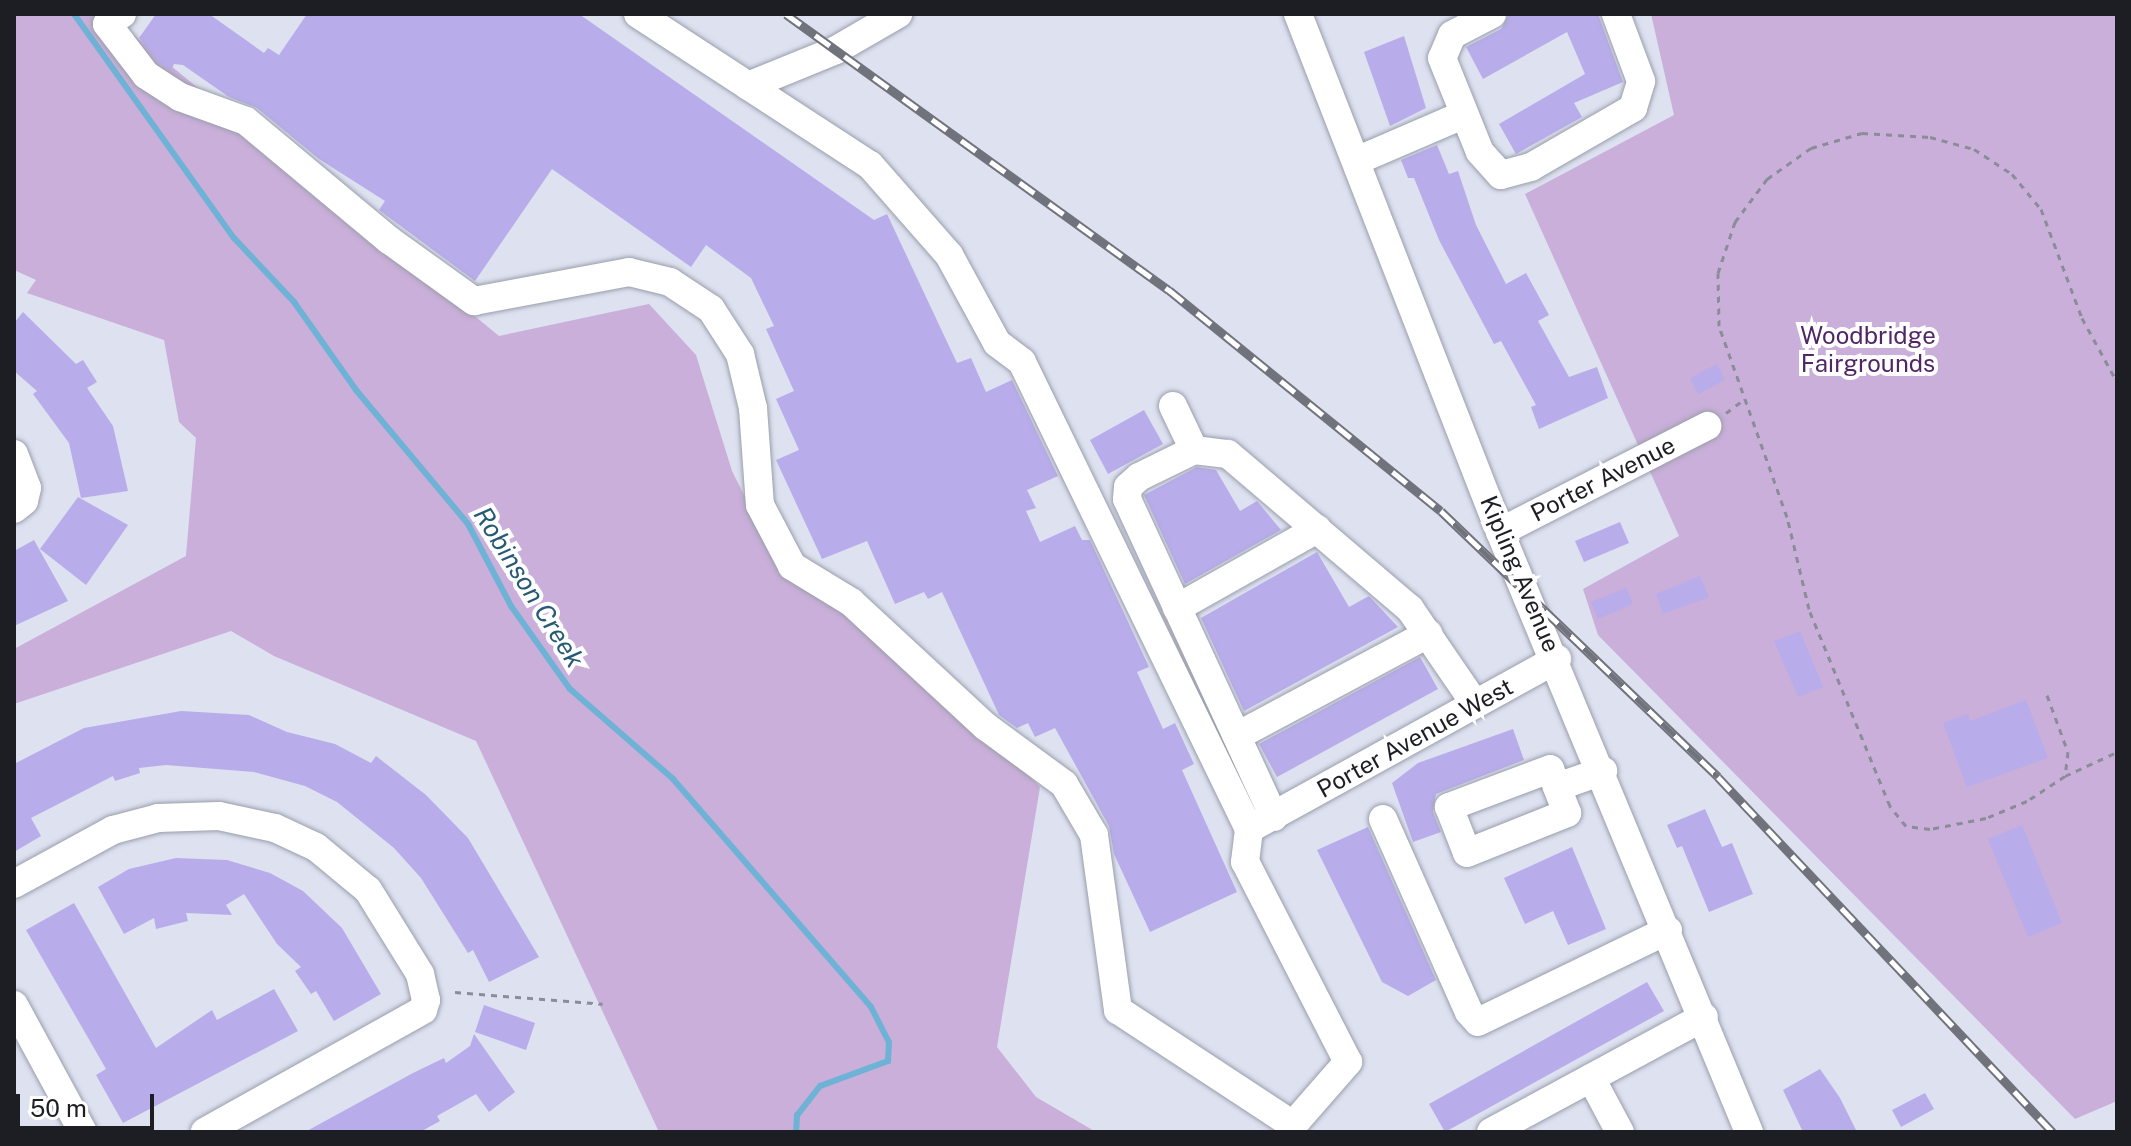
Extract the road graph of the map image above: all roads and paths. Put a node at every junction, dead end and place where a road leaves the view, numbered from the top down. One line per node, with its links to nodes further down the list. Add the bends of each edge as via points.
1 (122, 14): 29 (street, via 107,24 146,75 180,97 246,121 389,240 474,301 629,272 670,282 711,309 740,354 753,408 760,505 792,566 851,602 985,726 1064,784 1094,835 1118,1010 1293,1125 1348,1062 1245,862)
2 (638, 14): 7 (street)
3 (898, 14): 7 (street, via 836,50)
4 (1298, 14): 9 (street, Kipling Avenue)
5 (1492, 14): 8 (street, via 1452,35 1444,46 1445,75)
6 (1616, 14): 8 (street, via 1641,81 1639,98 1620,118 1531,167 1501,175 1480,152)
7 (748, 86): 29 (street, via 870,165 949,255 997,343 1022,362)
8 (1463, 115): 9 (street)
9 (1356, 161): 17 (street, Kipling Avenue)
10 (2117, 382): 26 (path, via 2082,318 2041,209 2012,174 1974,149 1930,137 1862,133 1811,148 1767,179 1735,222 1718,273 1719,326 1787,517 1809,609 1890,806 1906,826 1962,824 2027,801)
11 (1173, 406): 13 (street)
12 (1707, 426): 17 (street, Porter Avenue)
13 (1194, 450): 16 (street, via 1228,454); 18 (street, via 1128,487 1127,499)
14 (14, 454): 15 (street, via 27,488 24,501)
15 (14, 509)
16 (1317, 529): 18 (street); 19 (street, via 1410,609)
17 (1500, 532): 20 (street, Kipling Avenue)
18 (1177, 608): 23 (street)
19 (1428, 634): 22 (street); 23 (street)
20 (1557, 659): 22 (street, Porter Avenue West); 25 (street, Kipling Avenue)
21 (2047, 695): 26 (path, via 2068,752)
22 (1475, 704): 29 (street, Porter Avenue West)
23 (1237, 736): 29 (street)
24 (2117, 752): 26 (path)
25 (1603, 771): 27 (street); 31 (street, Kipling Avenue)
26 (2065, 776)
27 (1557, 787)
28 (1383, 819): 31 (street, via 1478,1022)
29 (1262, 823)
30 (14, 884): 38 (street, via 113,830 158,818 219,816 275,828 316,847 368,890 420,974 423,1010)
31 (1668, 930): 35 (street, Kipling Avenue)
32 (455, 992): 33 (path)
33 (603, 1004)
34 (14, 1005): 37 (street)
35 (1704, 1017): 36 (street); 41 (street, Kipling Avenue)
36 (1591, 1078): 39 (street); 40 (street)
37 (83, 1132)
38 (205, 1132)
39 (1491, 1132)
40 (1620, 1132)
41 (1749, 1132)

